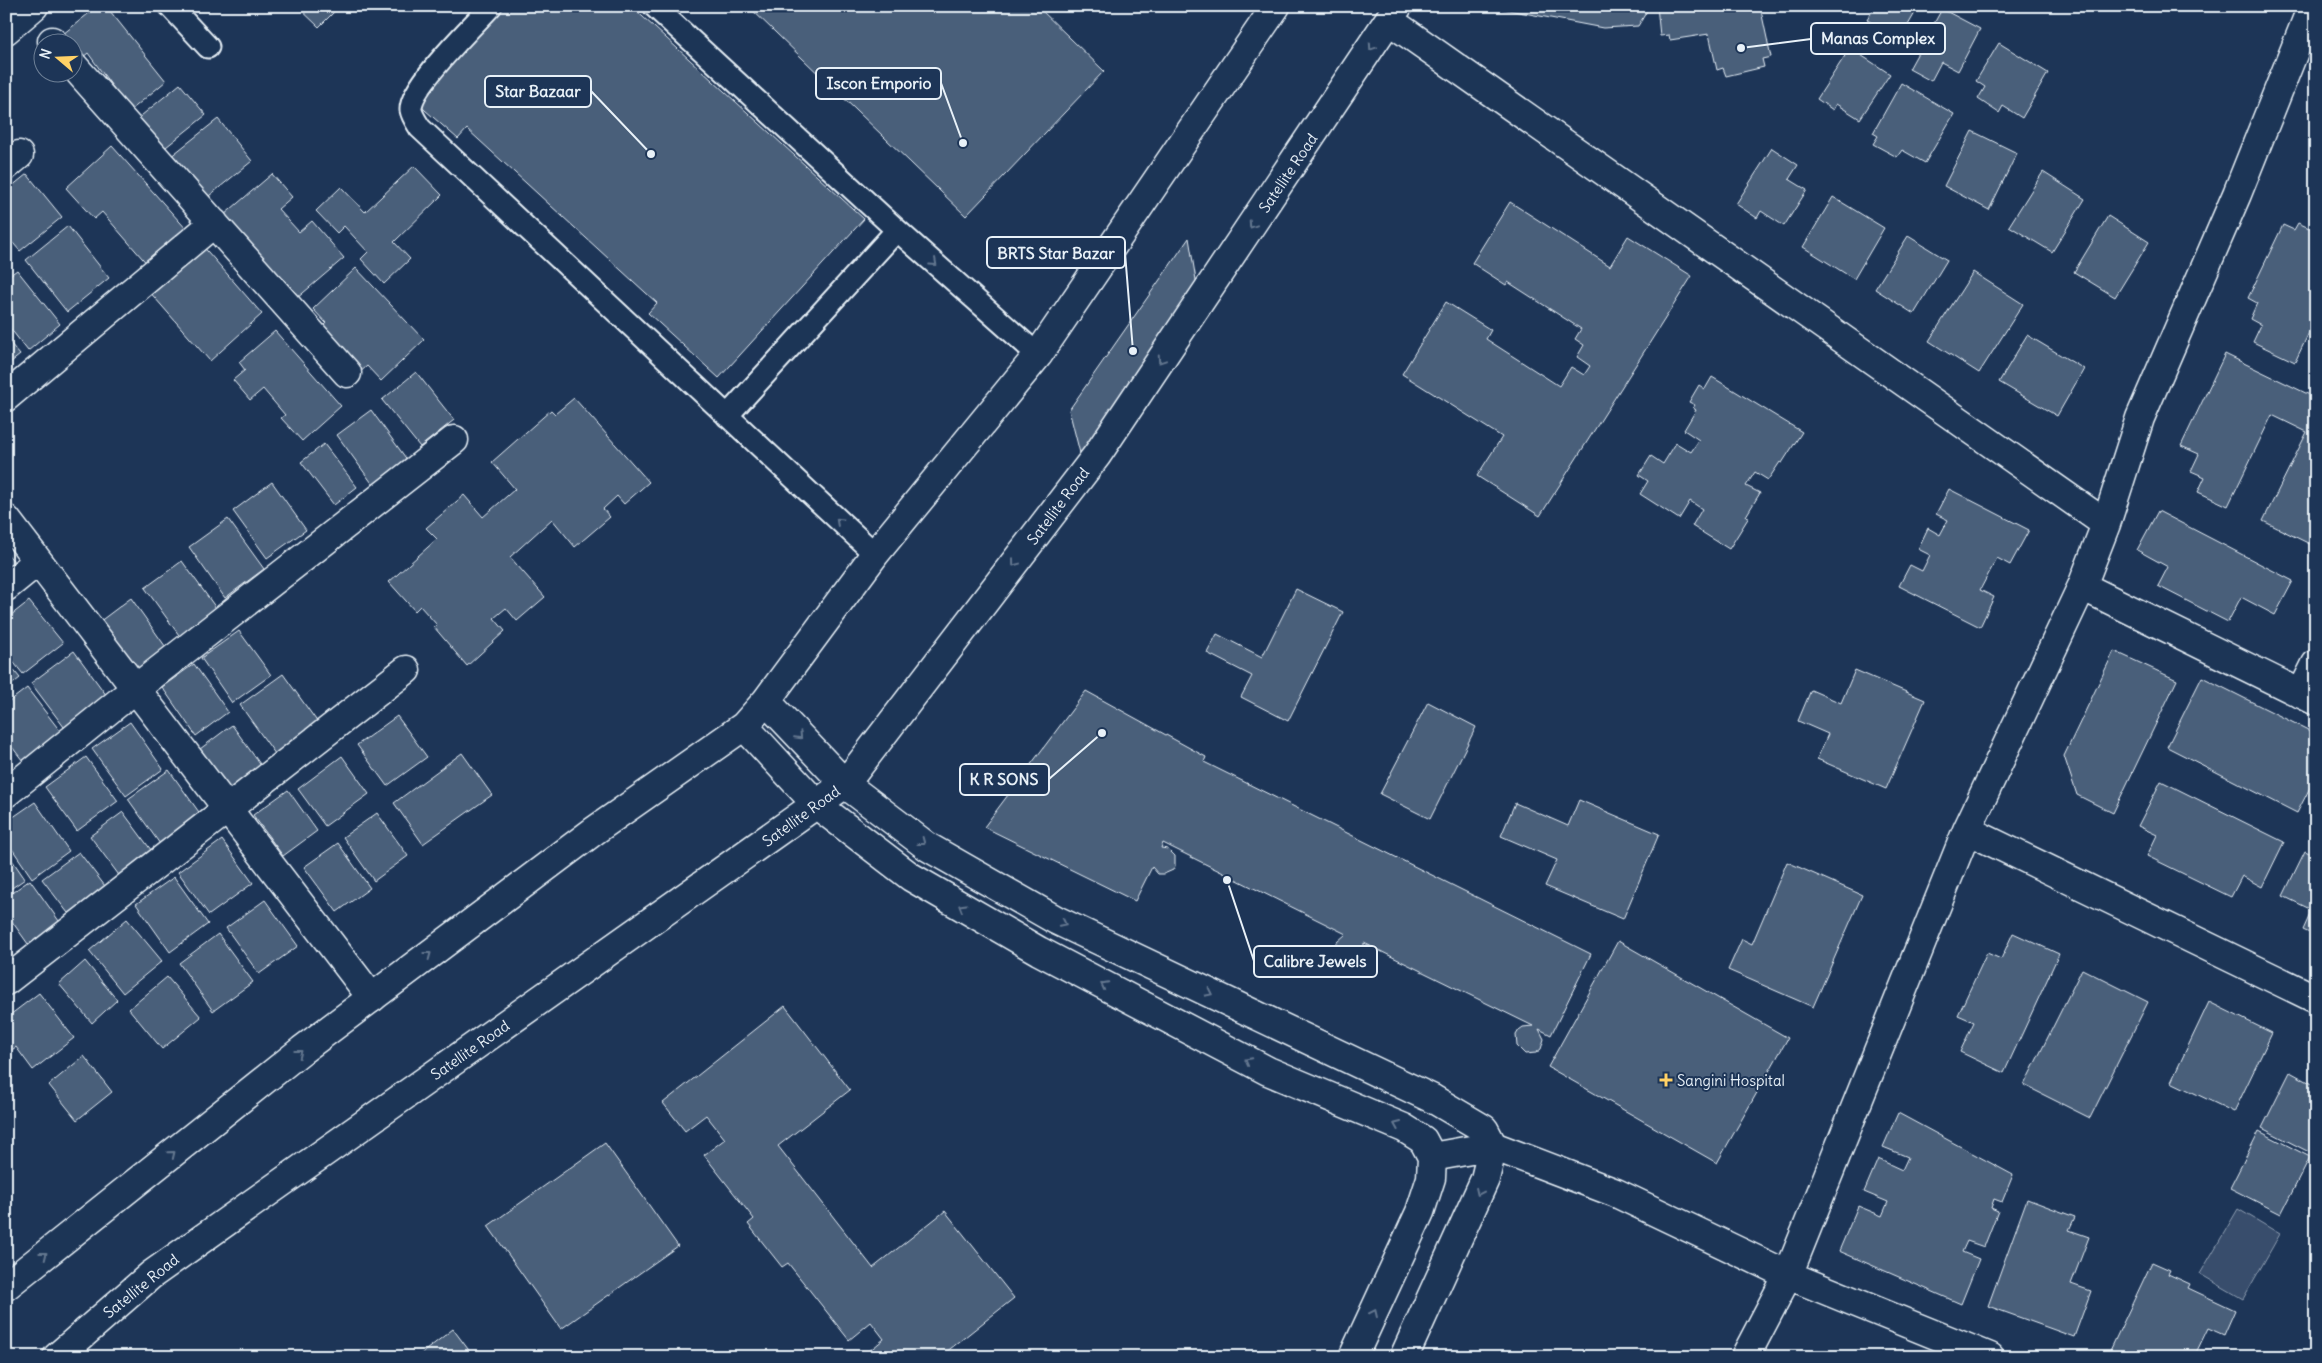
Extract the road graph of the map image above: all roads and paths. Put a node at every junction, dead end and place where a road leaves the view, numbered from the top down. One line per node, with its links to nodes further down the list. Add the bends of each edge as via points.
1 (34, 6): 8 (street)
2 (170, 6): 9 (lane)
3 (491, 6): 16 (lane, via 414,96 411,111 420,128)
4 (654, 6): 12 (lane)
5 (1276, 6): 13 (street)
6 (2316, 8): 19 (street, via 2310,14 2140,418)
7 (1394, 14): 19 (street); 30 (street, Satellite Road, one-way to 30, via 1097,455)
8 (6, 30)
9 (208, 47)
10 (82, 75): 11 (street)
11 (214, 223): 14 (street); 15 (street)
12 (897, 230): 13 (lane, one-way to 13); 16 (lane)
13 (1038, 356): 20 (street)
14 (347, 373)
15 (6, 396)
16 (727, 416): 20 (lane, one-way to 16)
17 (454, 440): 26 (street)
18 (6, 519): 21 (street)
19 (2106, 524): 22 (street)
20 (875, 554): 28 (street)
21 (38, 561): 23 (street); 26 (street)
22 (2082, 586): 27 (street); 34 (street)
23 (6, 587)
24 (2316, 664): 27 (street)
25 (406, 670): 33 (street)
26 (136, 688): 31 (street); 33 (street)
27 (2308, 697)
28 (766, 701): 29 (street); 30 (street, one-way to 30)
29 (744, 726): 32 (street); 36 (street, one-way to 29, via 594,831)
30 (845, 784): 32 (street, Satellite Road); 38 (street, one-way to 38, via 928,847 1056,920 1433,1099 1484,1129)
31 (6, 793)
32 (817, 804): 39 (street, one-way to 32, via 1423,1140 1404,1128 1268,1071 1030,946 910,877); 42 (street, Satellite Road, via 151,1275)
33 (228, 810): 35 (street); 36 (street)
34 (1967, 830): 37 (street); 40 (street)
35 (6, 981)
36 (372, 998): 41 (street, one-way to 36)
37 (2316, 999)
38 (1494, 1146): 39 (street); 40 (street, via 1616,1193); 44 (street, one-way to 44, via 1485,1179)
39 (1432, 1157): 43 (street, one-way to 39, via 1420,1212 1431,1178)
40 (1788, 1275): 45 (street); 46 (street)
41 (6, 1286)
42 (57, 1357)
43 (1353, 1357)
44 (1404, 1357)
45 (1745, 1357)
46 (1990, 1357)

